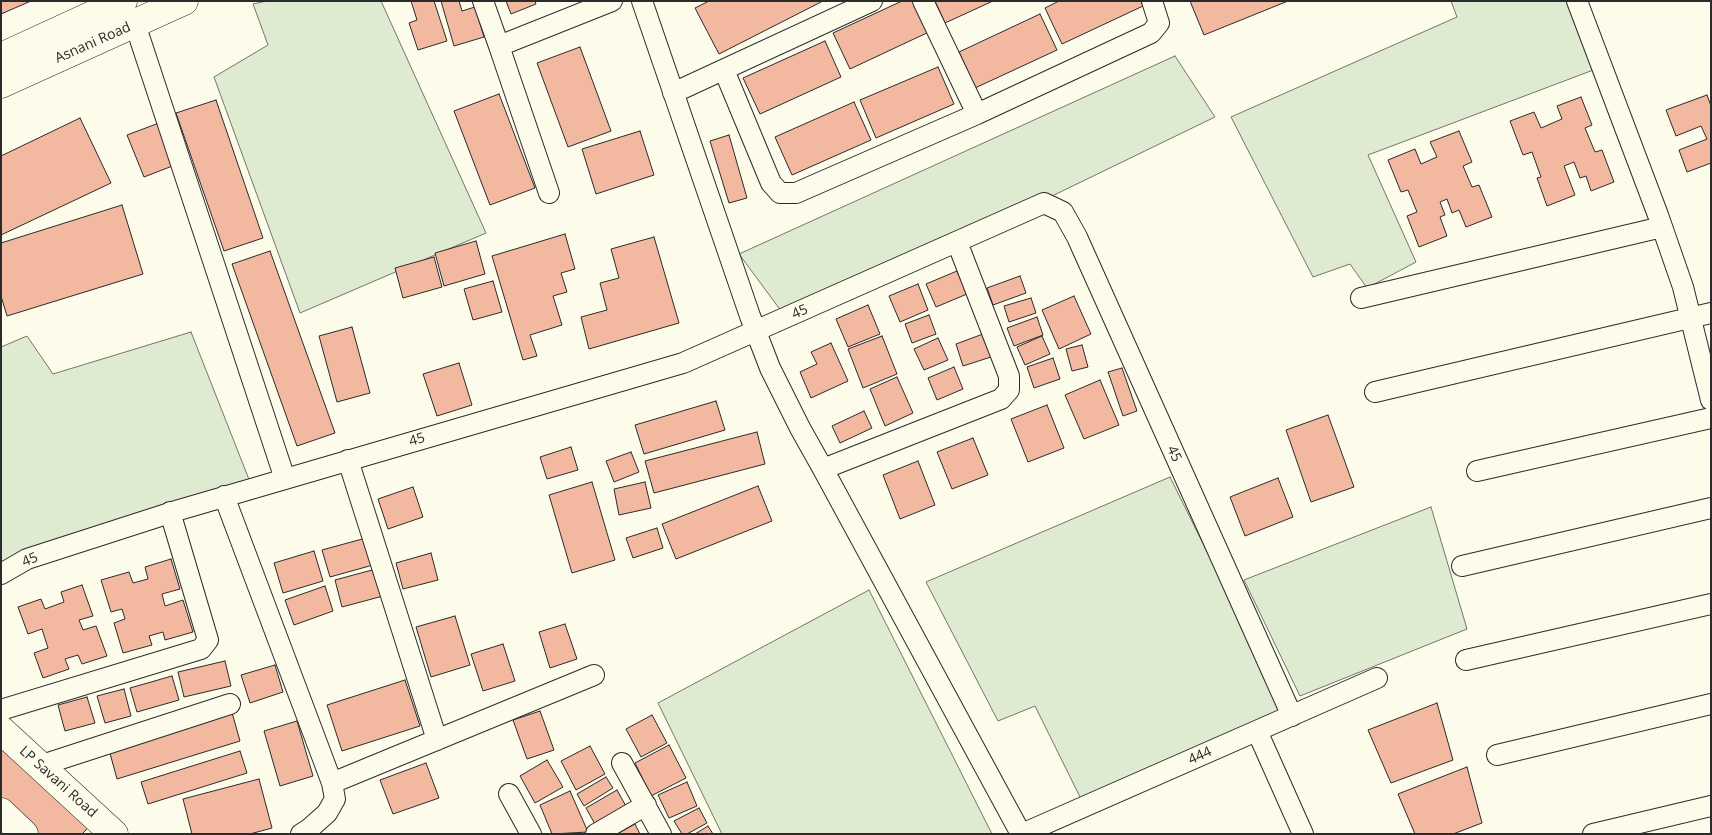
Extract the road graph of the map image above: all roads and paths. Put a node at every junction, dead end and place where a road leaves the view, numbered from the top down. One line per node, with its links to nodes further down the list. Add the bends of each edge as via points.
1 (184, 1): 9 (street, Asnani Road)
2 (483, 1): 10 (street)
3 (612, 1): 10 (street)
4 (642, 1): 14 (street)
5 (872, 1): 12 (street)
6 (923, 1): 15 (street)
7 (1152, 1): 15 (street, via 1159,22 1150,33)
8 (1577, 1): 17 (street)
9 (129, 13): 11 (street, Asnani Road); 13 (street, Asnani Road); 29 (street)
10 (499, 46): 16 (street)
11 (1, 57)
12 (724, 70): 14 (street); 15 (street, via 771,184 780,193 796,193)
13 (1, 84)
14 (673, 94): 22 (street)
15 (977, 114)
16 (549, 193)
17 (1662, 227): 19 (street); 21 (street)
18 (957, 242): 22 (street, 45); 27 (street, via 1009,376 1009,390 1001,399); 42 (street, 45, via 1044,202 1063,212 1077,236)
19 (1361, 298)
20 (1711, 313): 21 (street)
21 (1690, 318): 23 (street); 24 (street)
22 (756, 332): 26 (street, 45, via 683,363); 27 (street, via 770,368)
23 (1375, 392)
24 (1711, 400)
25 (1711, 418): 28 (street)
26 (348, 460): 29 (street, 45); 45 (street)
27 (823, 469): 60 (street)
28 (1477, 471)
29 (285, 479): 30 (street, 45)
30 (224, 496): 32 (street, 45); 49 (street)
31 (1711, 508): 33 (street)
32 (170, 512): 34 (street, 45, via 27,559); 41 (street, via 208,640 201,649)
33 (1462, 566)
34 (1, 574)
35 (1711, 604): 36 (street)
36 (1466, 660)
37 (594, 675): 45 (street)
38 (1378, 678): 42 (street, 444)
39 (230, 704): 48 (street)
40 (1711, 704): 46 (street)
41 (1, 710)
42 (1292, 716): 44 (street, 444)
43 (1, 730): 48 (street, LP Savani Road)
44 (1257, 731): 60 (street, 444); 61 (street)
45 (437, 740): 49 (street)
46 (1497, 755)
47 (622, 763): 51 (street)
48 (40, 766): 55 (street, LP Savani Road)
49 (332, 782): 56 (street, via 335,799 327,813)
50 (509, 794): 57 (street)
51 (646, 805): 58 (street); 59 (street)
52 (1711, 806): 62 (street)
53 (1, 812): 54 (street)
54 (24, 834)
55 (114, 834)
56 (301, 834)
57 (530, 834)
58 (596, 834)
59 (661, 834)
60 (1022, 834)
61 (1303, 834)
62 (1594, 834)

